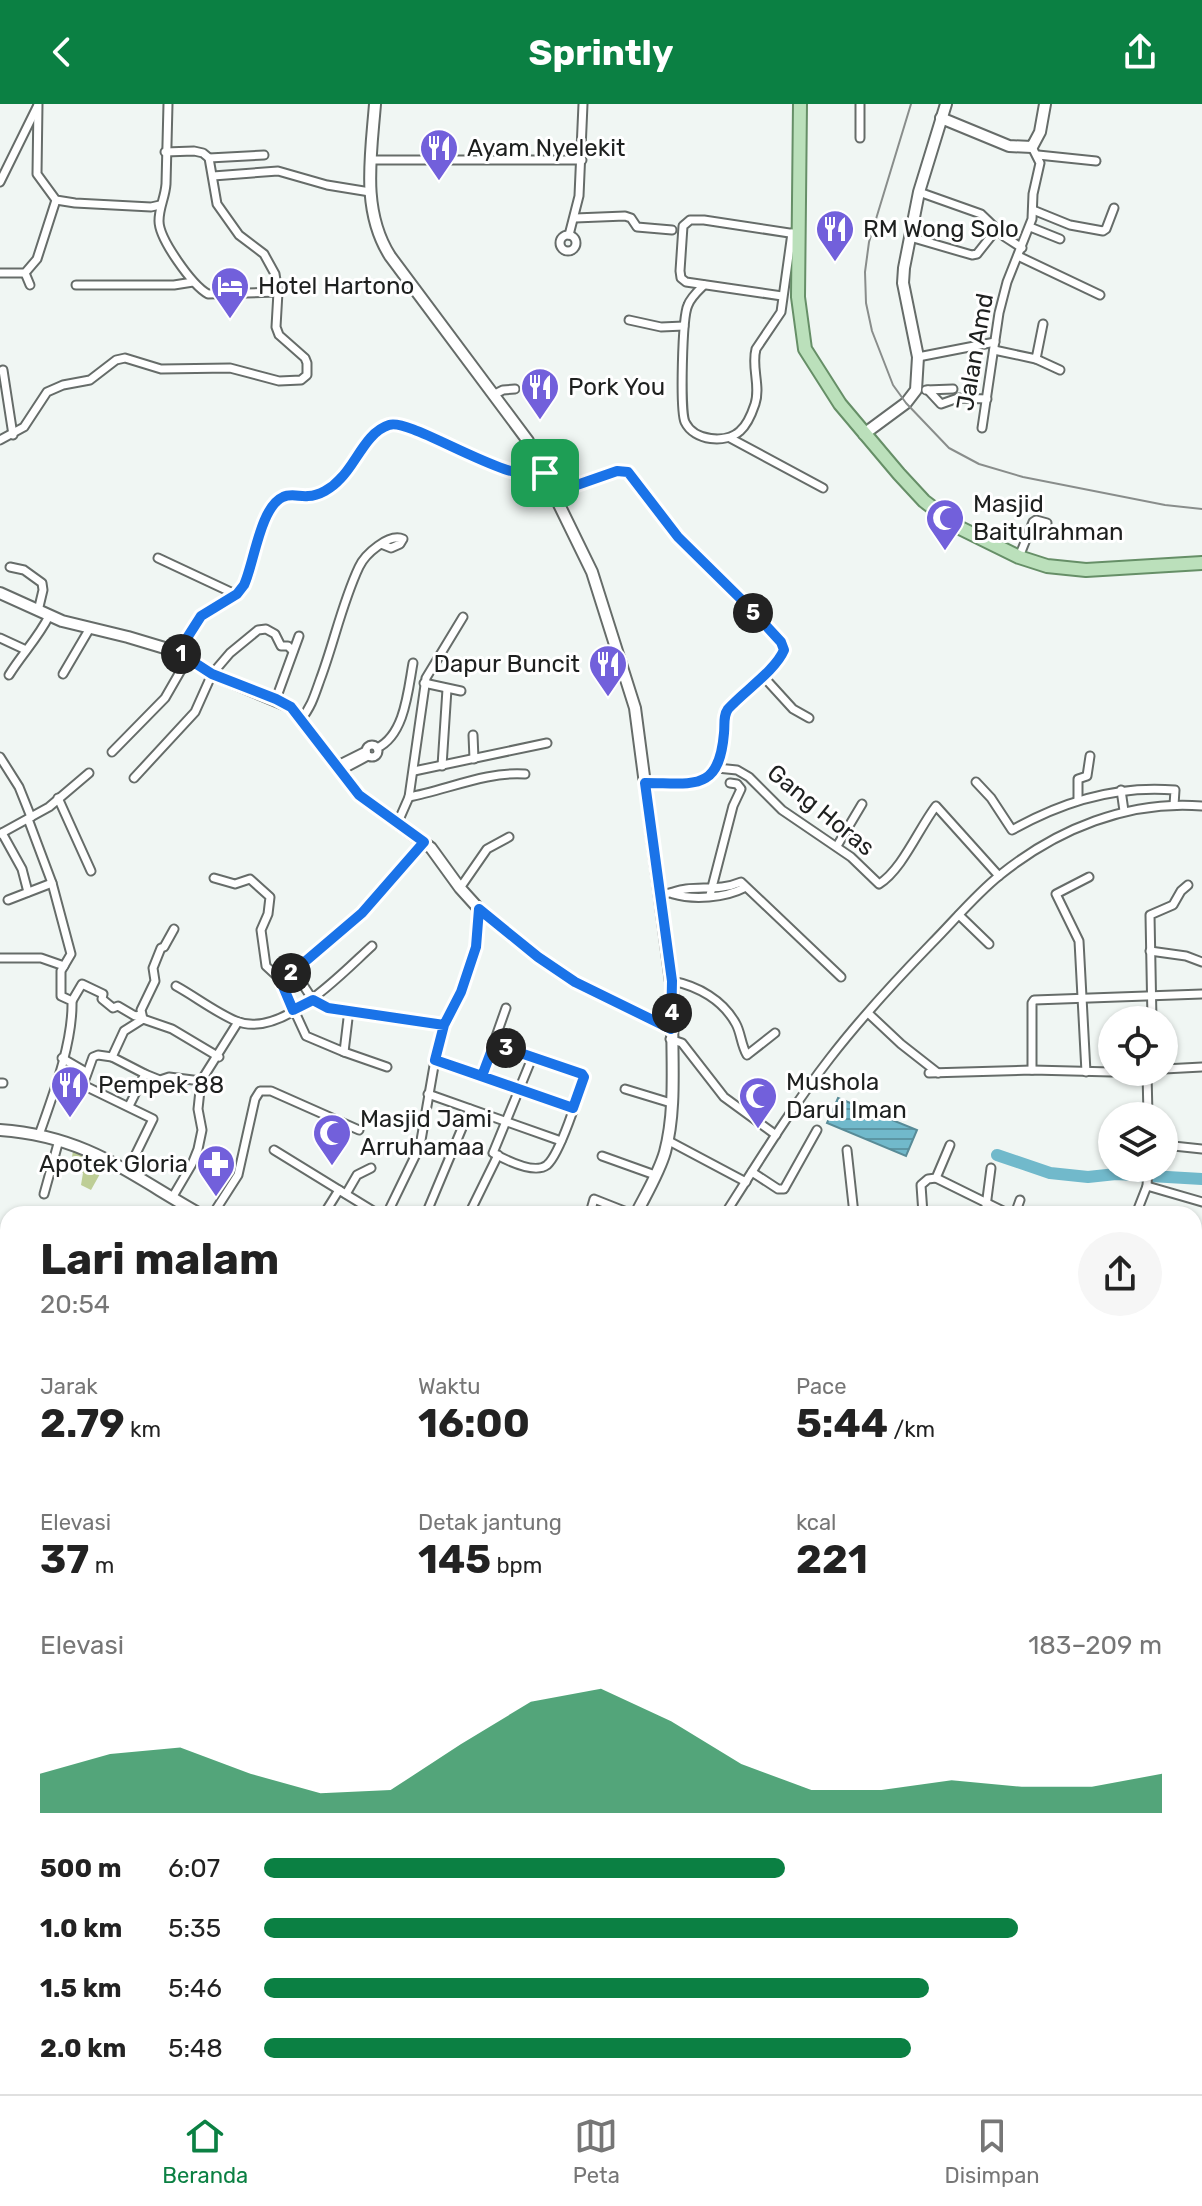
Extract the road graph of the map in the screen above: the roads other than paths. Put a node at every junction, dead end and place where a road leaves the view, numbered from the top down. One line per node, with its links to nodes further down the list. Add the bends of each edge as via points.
1 (38, 104): 19 (street); 22 (street, via 37,174)
2 (168, 104): 12 (street)
3 (375, 104): 15 (street)
4 (583, 104): 16 (street)
5 (800, 104): 30 (main road)
6 (860, 104): 10 (street)
7 (946, 104): 9 (street)
8 (1045, 104): 11 (street)
9 (941, 118): 11 (street); 21 (street)
10 (860, 138)
11 (1035, 151): 17 (street); 25 (street, Jalan Amd, via 1040,163)
12 (165, 152): 14 (street, via 194,151); 23 (street, via 166,191)
13 (264, 155): 14 (street)
14 (209, 158): 18 (street)
15 (371, 160): 16 (street); 20 (street)
16 (582, 160): 26 (street)
17 (1096, 161)
18 (213, 176): 20 (street, via 278,171); 41 (street, via 217,204 239,235 270,262)
19 (0, 182)
20 (370, 192): 55 (street, via 372,218 382,243)
21 (919, 192): 29 (street, via 981,214); 32 (street)
22 (56, 200): 23 (street); 36 (street, via 39,254)
23 (160, 205): 37 (street, via 160,228)
24 (1114, 208): 25 (street, via 1103,231)
25 (1033, 210): 27 (street, Jalan Amd)
26 (575, 218): 28 (street, via 625,216 637,227); 31 (street)
27 (1030, 227): 33 (street); 34 (street, Jalan Amd)
28 (672, 230)
29 (996, 230): 32 (street, via 972,255); 34 (street)
30 (795, 233): 40 (street, via 688,221 683,226 680,274 686,282); 43 (street); 58 (main road, via 805,349)
31 (569, 235)
32 (910, 237): 48 (street, via 903,283)
33 (1060, 239)
34 (1020, 252): 42 (street); 47 (street, Jalan Amd)
35 (0, 273): 36 (street)
36 (25, 273): 38 (street)
37 (193, 282): 39 (street); 41 (street, via 208,294)
38 (30, 285)
39 (76, 285)
40 (704, 285): 43 (street); 46 (street, via 688,303)
41 (278, 292): 59 (street, via 276,327 307,363 301,380 279,381 230,368 161,369 125,358 90,380 47,392)
42 (1100, 295)
43 (782, 296): 60 (street, via 781,312 754,356 755,406)
44 (629, 320): 46 (street)
45 (1043, 324): 49 (street)
46 (684, 326): 60 (street, via 684,420 704,437)
47 (994, 346): 48 (street); 49 (street); 56 (street, Jalan Amd)
48 (918, 357): 54 (street)
49 (1036, 359): 51 (street)
50 (3, 370): 59 (street)
51 (1060, 370)
52 (515, 389): 55 (street)
53 (953, 389): 54 (street)
54 (922, 390): 56 (street, via 941,404 958,398); 58 (street)
55 (493, 395): 62 (street)
56 (987, 399): 57 (street, Jalan Amd)
57 (982, 428)
58 (864, 434): 67 (main road, via 940,514)
59 (13, 435): 61 (street)
60 (730, 438): 63 (street)
61 (0, 440)
62 (545, 473): 64 (street); 72 (street, via 532,476 475,458 391,424 376,434 334,485 317,495 277,501 247,581)
63 (823, 488)
64 (554, 493): 86 (street, via 628,472 678,537 781,642 782,655); 107 (street, via 592,572 617,648 635,708)
65 (1047, 523): 67 (street, via 1033,522)
66 (381, 544): 92 (street, via 359,566 327,662)
67 (1019, 557): 69 (main road, via 1086,570)
68 (158, 558): 72 (street)
69 (1202, 563)
70 (10, 567): 73 (street, via 42,583)
71 (0, 593): 73 (street)
72 (235, 594): 81 (street, via 201,616)
73 (38, 611): 74 (street)
74 (49, 616): 76 (street); 79 (street)
75 (463, 617): 87 (street)
76 (90, 628): 81 (street); 83 (street)
77 (299, 636): 80 (street)
78 (0, 638): 79 (street)
79 (26, 650): 85 (street)
80 (293, 651): 84 (street, via 281,646 275,634 258,630); 90 (street)
81 (183, 655): 84 (street); 95 (street, via 168,695)
82 (413, 663): 100 (street, via 391,739 377,748 370,745 367,753)
83 (63, 674)
84 (212, 674): 90 (street); 105 (street, via 195,712)
85 (9, 675)
86 (762, 675): 91 (street, via 793,709); 101 (street, via 725,713)
87 (424, 683): 88 (street); 102 (street)
88 (447, 689): 89 (street); 99 (street)
89 (461, 691)
90 (276, 699): 92 (street)
91 (809, 718)
92 (301, 719): 100 (street)
93 (473, 735): 98 (street)
94 (547, 743): 98 (street)
95 (112, 752)
96 (1090, 756): 112 (street, via 1087,776 1078,779)
97 (0, 757): 117 (street, via 19,787)
98 (474, 759): 99 (street)
99 (442, 766): 102 (street)
100 (338, 768): 118 (street, via 359,795)
101 (717, 768): 107 (street, via 699,782); 122 (street, Gang Horas, via 745,775 782,810)
102 (414, 771): 110 (street)
103 (89, 773): 111 (street)
104 (525, 774): 110 (street, via 499,774)
105 (134, 778)
106 (976, 782): 112 (street, via 1012,830)
107 (645, 783): 132 (street)
108 (730, 783): 131 (street, via 741,789)
109 (1121, 790): 112 (street); 114 (street, via 1175,790); 116 (street)
110 (409, 797): 118 (street)
111 (58, 798): 117 (street); 123 (street)
112 (1078, 799)
113 (862, 804): 122 (street)
114 (1174, 805): 115 (street); 116 (street)
115 (1202, 806)
116 (1124, 811): 124 (street, via 1071,831)
117 (29, 818): 119 (street); 127 (street)
118 (398, 822): 121 (street)
119 (1, 834): 130 (street, via 22,869)
120 (509, 837): 129 (street, via 487,849)
121 (424, 842): 129 (street); 143 (street, via 362,913)
122 (837, 846): 124 (street, Gang Horas, via 881,884 936,806)
123 (91, 871)
124 (999, 876): 135 (street)
125 (1089, 877): 150 (street, via 1056,894 1079,941)
126 (214, 878): 144 (street, via 235,884 250,879 270,897 262,950 267,968)
127 (52, 883): 130 (street); 142 (street, via 70,946)
128 (1188, 885): 139 (street, via 1173,905 1150,915)
129 (460, 888): 134 (street)
130 (28, 892): 133 (street)
131 (711, 892): 132 (street, via 683,889); 145 (street, via 741,882)
132 (660, 895): 146 (street)
133 (8, 900)
134 (479, 909): 160 (street, via 476,947); 162 (street, via 575,982)
135 (959, 915): 137 (street); 157 (street)
136 (174, 929): 158 (street, via 153,968 155,981)
137 (989, 944)
138 (372, 946): 151 (street)
139 (1150, 951): 141 (street); 149 (street)
140 (0, 958): 142 (street, via 41,958)
141 (1202, 962)
142 (64, 966): 152 (street, via 61,996)
143 (294, 971): 144 (street); 151 (street)
144 (283, 977): 155 (street)
145 (841, 977)
146 (672, 981): 161 (street, via 695,986 715,1001 737,1025 747,1055); 162 (street)
147 (176, 986): 159 (street)
148 (1202, 994): 149 (street)
149 (1151, 996): 150 (street); 153 (street)
150 (1084, 999): 173 (street, via 1032,1002); 175 (street)
151 (313, 1000): 155 (street); 156 (street)
152 (72, 1001): 158 (street, via 82,984 103,994 113,1008); 167 (street)
153 (1151, 1006)
154 (506, 1008): 163 (street)
155 (293, 1010): 159 (street, via 263,1024); 164 (street, via 306,1036)
156 (349, 1010): 160 (street); 164 (street)
157 (868, 1013): 178 (street); 194 (street, via 829,1058)
158 (142, 1017): 165 (street, via 124,1031); 166 (street)
159 (238, 1022): 166 (street)
160 (444, 1025): 169 (street)
161 (775, 1033)
162 (671, 1034): 185 (street); 194 (street, via 724,1097)
163 (494, 1044): 168 (street); 180 (street)
164 (344, 1052): 170 (street)
165 (112, 1057): 174 (street, via 95,1056); 179 (street)
166 (219, 1057): 181 (street)
167 (62, 1058): 174 (street); 193 (street)
168 (532, 1058): 182 (street); 187 (street, via 583,1075)
169 (435, 1060): 180 (street); 184 (street)
170 (387, 1067)
171 (1202, 1067): 172 (street)
172 (1178, 1068)
173 (1032, 1070): 175 (street); 178 (street)
174 (86, 1072): 186 (street, via 83,1085)
175 (1086, 1072): 176 (street)
176 (1098, 1072)
177 (929, 1073): 178 (street)
178 (938, 1073)
179 (145, 1074): 181 (street, via 160,1080); 186 (street)
180 (482, 1076): 182 (street)
181 (201, 1081): 216 (street, via 200,1143)
182 (519, 1089): 187 (street); 189 (street)
183 (625, 1089): 185 (street)
184 (428, 1094): 188 (street); 223 (street, via 420,1146)
185 (671, 1103): 196 (street)
186 (129, 1106): 207 (street, via 153,1119)
187 (573, 1108): 197 (street)
188 (470, 1109): 189 (street); 224 (street)
189 (506, 1122): 197 (street); 203 (street, via 494,1151)
190 (0, 1130): 193 (street)
191 (359, 1130): 220 (street, via 271,1091 260,1091 238,1175)
192 (817, 1130): 208 (street, via 784,1189)
193 (39, 1135): 195 (street)
194 (776, 1135): 208 (street)
195 (59, 1140): 207 (street); 215 (street)
196 (667, 1140): 209 (street); 211 (street)
197 (561, 1141): 203 (street, via 547,1165 528,1167)
198 (950, 1145): 210 (street)
199 (1178, 1146): 200 (street)
200 (1202, 1149)
201 (274, 1150): 214 (street)
202 (847, 1150): 230 (street)
203 (498, 1155): 225 (street)
204 (602, 1156): 209 (street)
205 (371, 1168): 214 (street)
206 (991, 1168): 233 (street)
207 (128, 1170): 216 (street)
208 (752, 1172): 211 (street)
209 (655, 1175): 228 (street)
210 (936, 1178): 231 (street, via 921,1185); 232 (street)
211 (746, 1182): 229 (street)
212 (1147, 1182): 235 (street)
213 (1157, 1182): 218 (street)
214 (343, 1192): 221 (street); 222 (street)
215 (44, 1194)
216 (172, 1198): 219 (street)
217 (1020, 1200): 234 (street)
218 (1202, 1202)
219 (186, 1206)
220 (218, 1206)
221 (331, 1206)
222 (365, 1206)
223 (391, 1206)
224 (429, 1206)
225 (473, 1206)
226 (592, 1206): 227 (street, via 594,1199)
227 (613, 1206)
228 (638, 1206)
229 (730, 1206)
230 (853, 1206)
231 (922, 1206)
232 (980, 1206)
233 (986, 1206)
234 (1017, 1206)
235 (1139, 1206)

